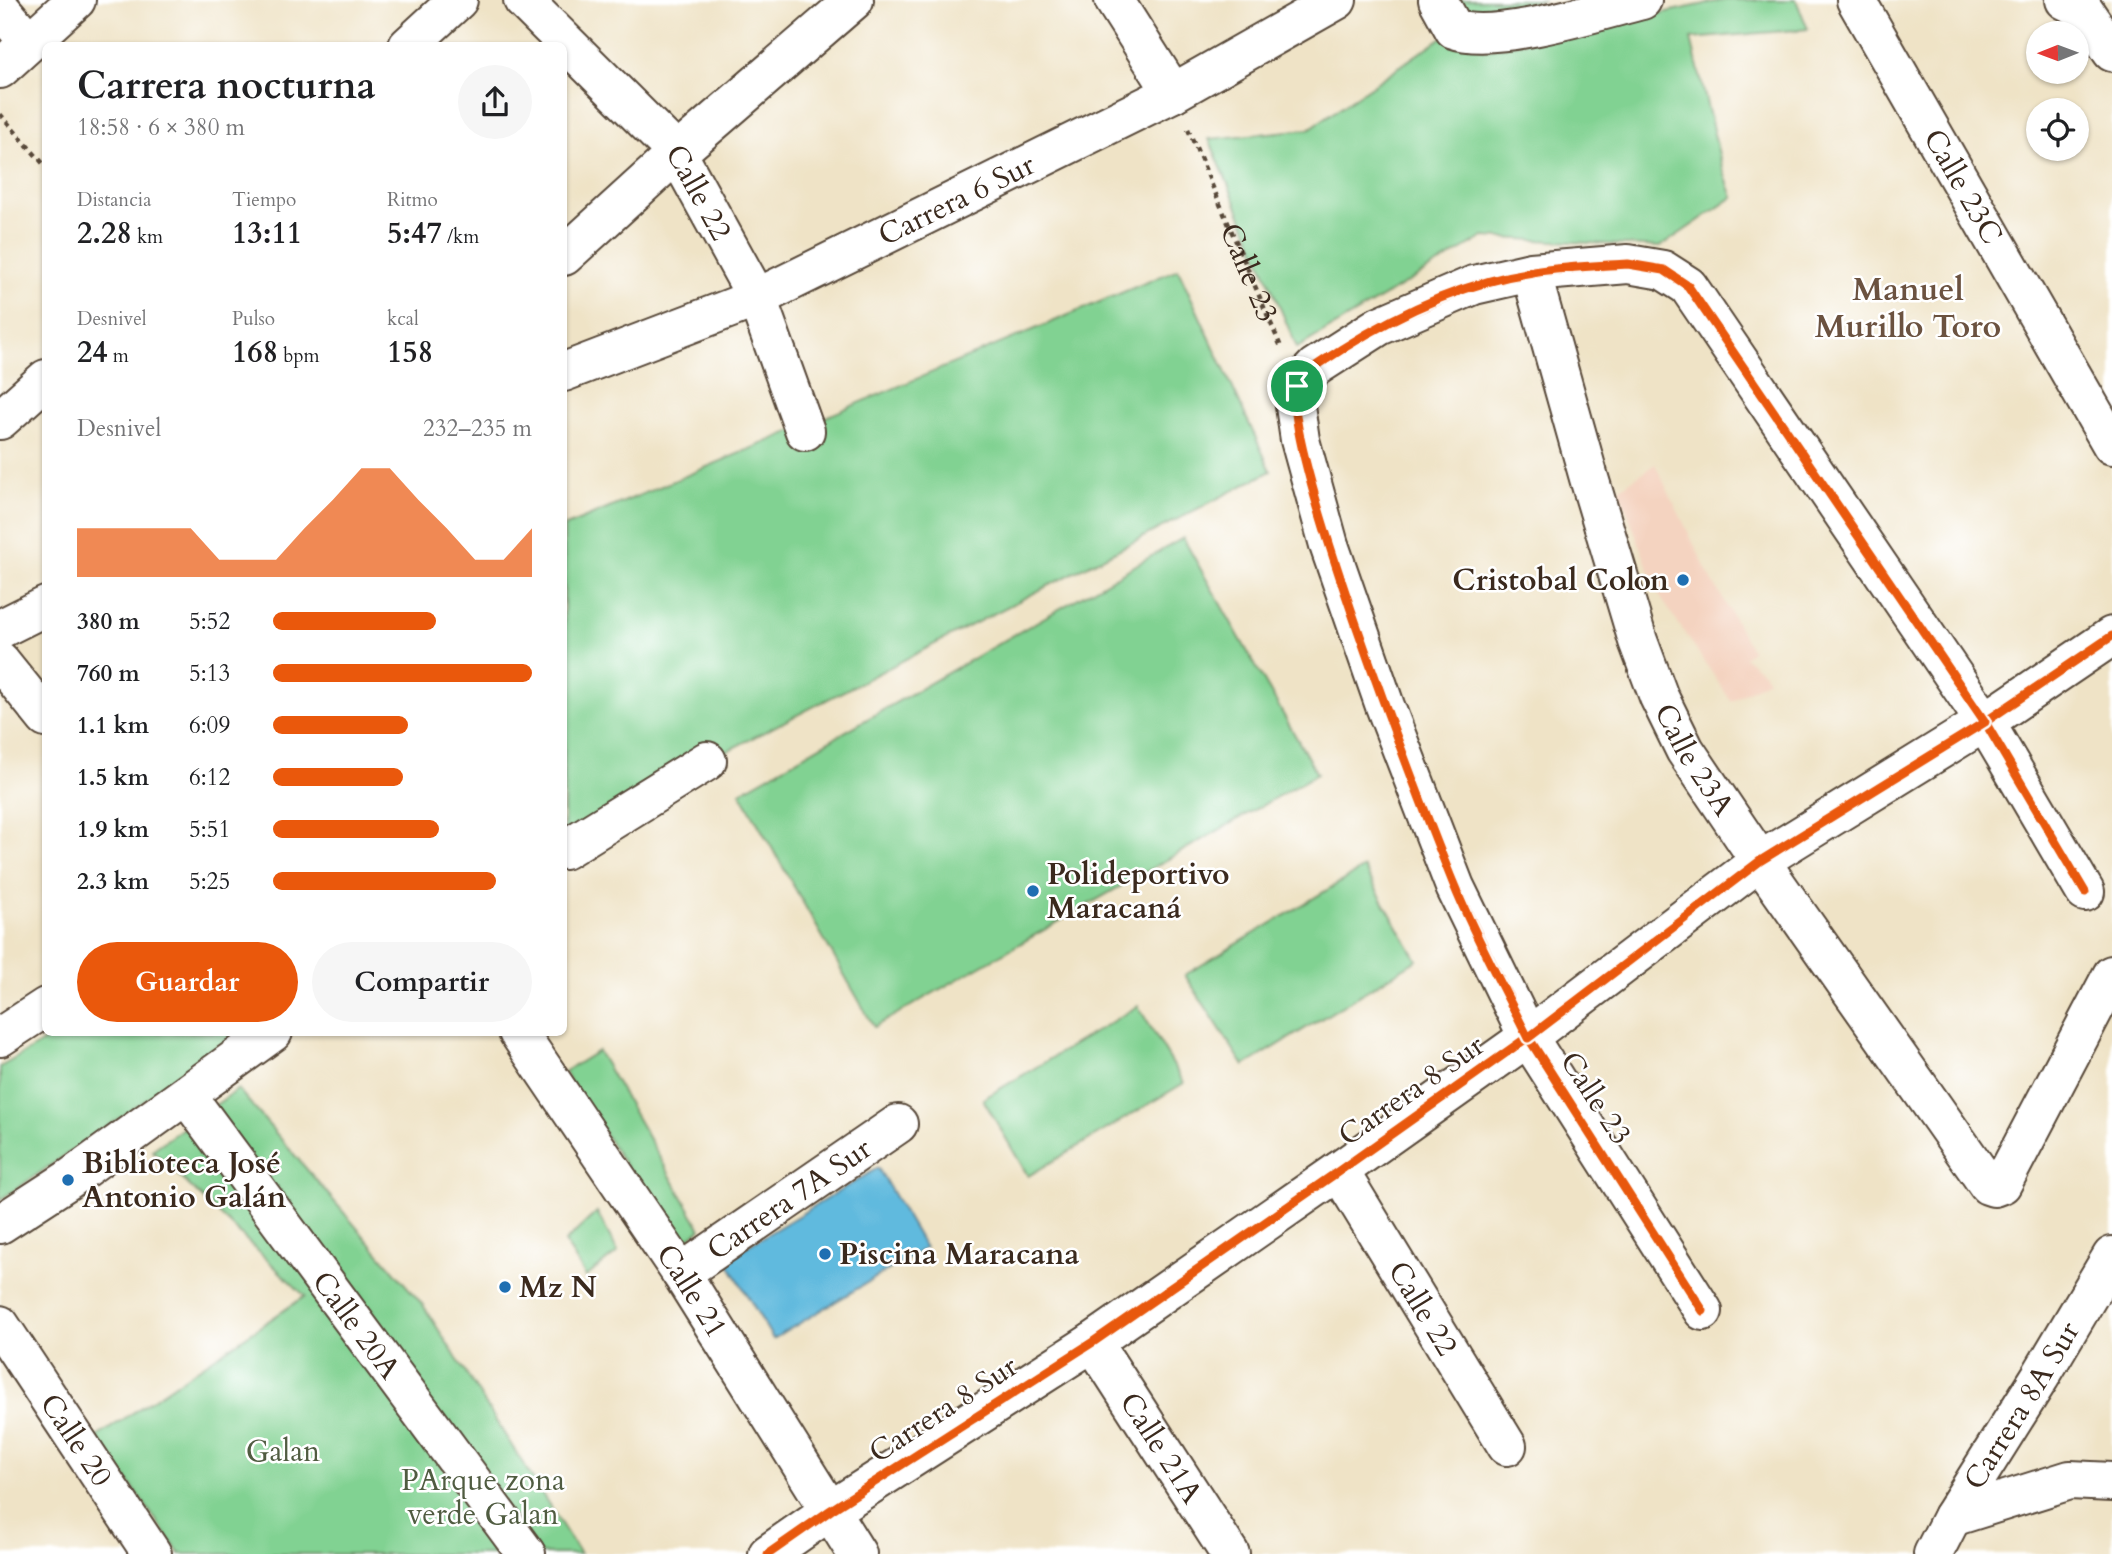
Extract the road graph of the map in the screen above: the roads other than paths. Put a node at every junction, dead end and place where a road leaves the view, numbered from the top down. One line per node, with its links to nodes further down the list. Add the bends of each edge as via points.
1 (76, 0): 12 (street)
2 (458, 0): 13 (street)
3 (523, 0): 14 (street, Calle 22)
4 (854, 0): 19 (street)
5 (1114, 0): 18 (street)
6 (1337, 0): 18 (street, Carrera 6 Sur)
7 (1642, 0): 11 (street, via 1485,34 1467,34)
8 (1856, 0): 27 (street, Calle 23C)
9 (2064, 0): 16 (street, via 2083,9)
10 (0, 8): 12 (street)
11 (1446, 15)
12 (29, 42): 17 (street)
13 (412, 42)
14 (565, 42)
15 (567, 44): 19 (street, Calle 22)
16 (2112, 52)
17 (0, 69)
18 (1173, 93): 22 (street, Carrera 6 Sur)
19 (677, 153): 20 (street); 22 (street, Calle 22)
20 (567, 253)
21 (1531, 272): 33 (street, via 1628,264 1664,270 1688,286); 36 (street, Calle 23A, via 1596,503 1659,697 1685,750); 43 (street, Calle 23, via 1474,285 1379,326 1315,366 1297,386 1295,406 1326,532 1385,706 1455,887)
22 (757, 298): 23 (street, Carrera 6 Sur); 26 (street, Calle 22)
23 (567, 371)
24 (42, 383): 25 (street)
25 (0, 420)
26 (805, 432)
27 (2112, 445)
28 (42, 608): 29 (street)
29 (0, 629)
30 (2112, 636): 33 (street, Carrera 8 Sur)
31 (0, 661): 32 (street)
32 (42, 713)
33 (1985, 722): 36 (street, Carrera 8 Sur); 37 (street)
34 (707, 761): 35 (street)
35 (567, 848)
36 (1760, 861): 38 (street, Calle 23A, via 1988,1185 2002,1184); 43 (street, Carrera 8 Sur)
37 (2085, 892)
38 (2112, 975)
39 (42, 1010): 42 (street)
40 (268, 1036): 44 (street)
41 (521, 1036): 49 (street, Calle 21)
42 (0, 1037)
43 (1528, 1038): 46 (street, Carrera 8 Sur); 50 (street, Calle 23)
44 (187, 1096): 47 (street); 58 (street, Calle 20A)
45 (898, 1124): 49 (street, Carrera 7A Sur)
46 (1339, 1171): 52 (street, Carrera 8 Sur); 53 (street, Calle 22)
47 (0, 1224)
48 (2112, 1256): 56 (street, Carrera 8A Sur)
49 (681, 1273): 55 (street, Calle 21)
50 (1703, 1311)
51 (0, 1325): 57 (street, Calle 20)
52 (1093, 1342): 55 (street, Carrera 8 Sur); 61 (street, Calle 21A)
53 (1507, 1446)
54 (2112, 1482): 56 (street, via 2070,1480)
55 (831, 1510): 59 (street, Carrera 8 Sur); 60 (street, Calle 21)
56 (1952, 1517): 62 (street, Carrera 8A Sur)
57 (152, 1554)
58 (526, 1554)
59 (768, 1554)
60 (857, 1554)
61 (1230, 1554)
62 (1933, 1554)

